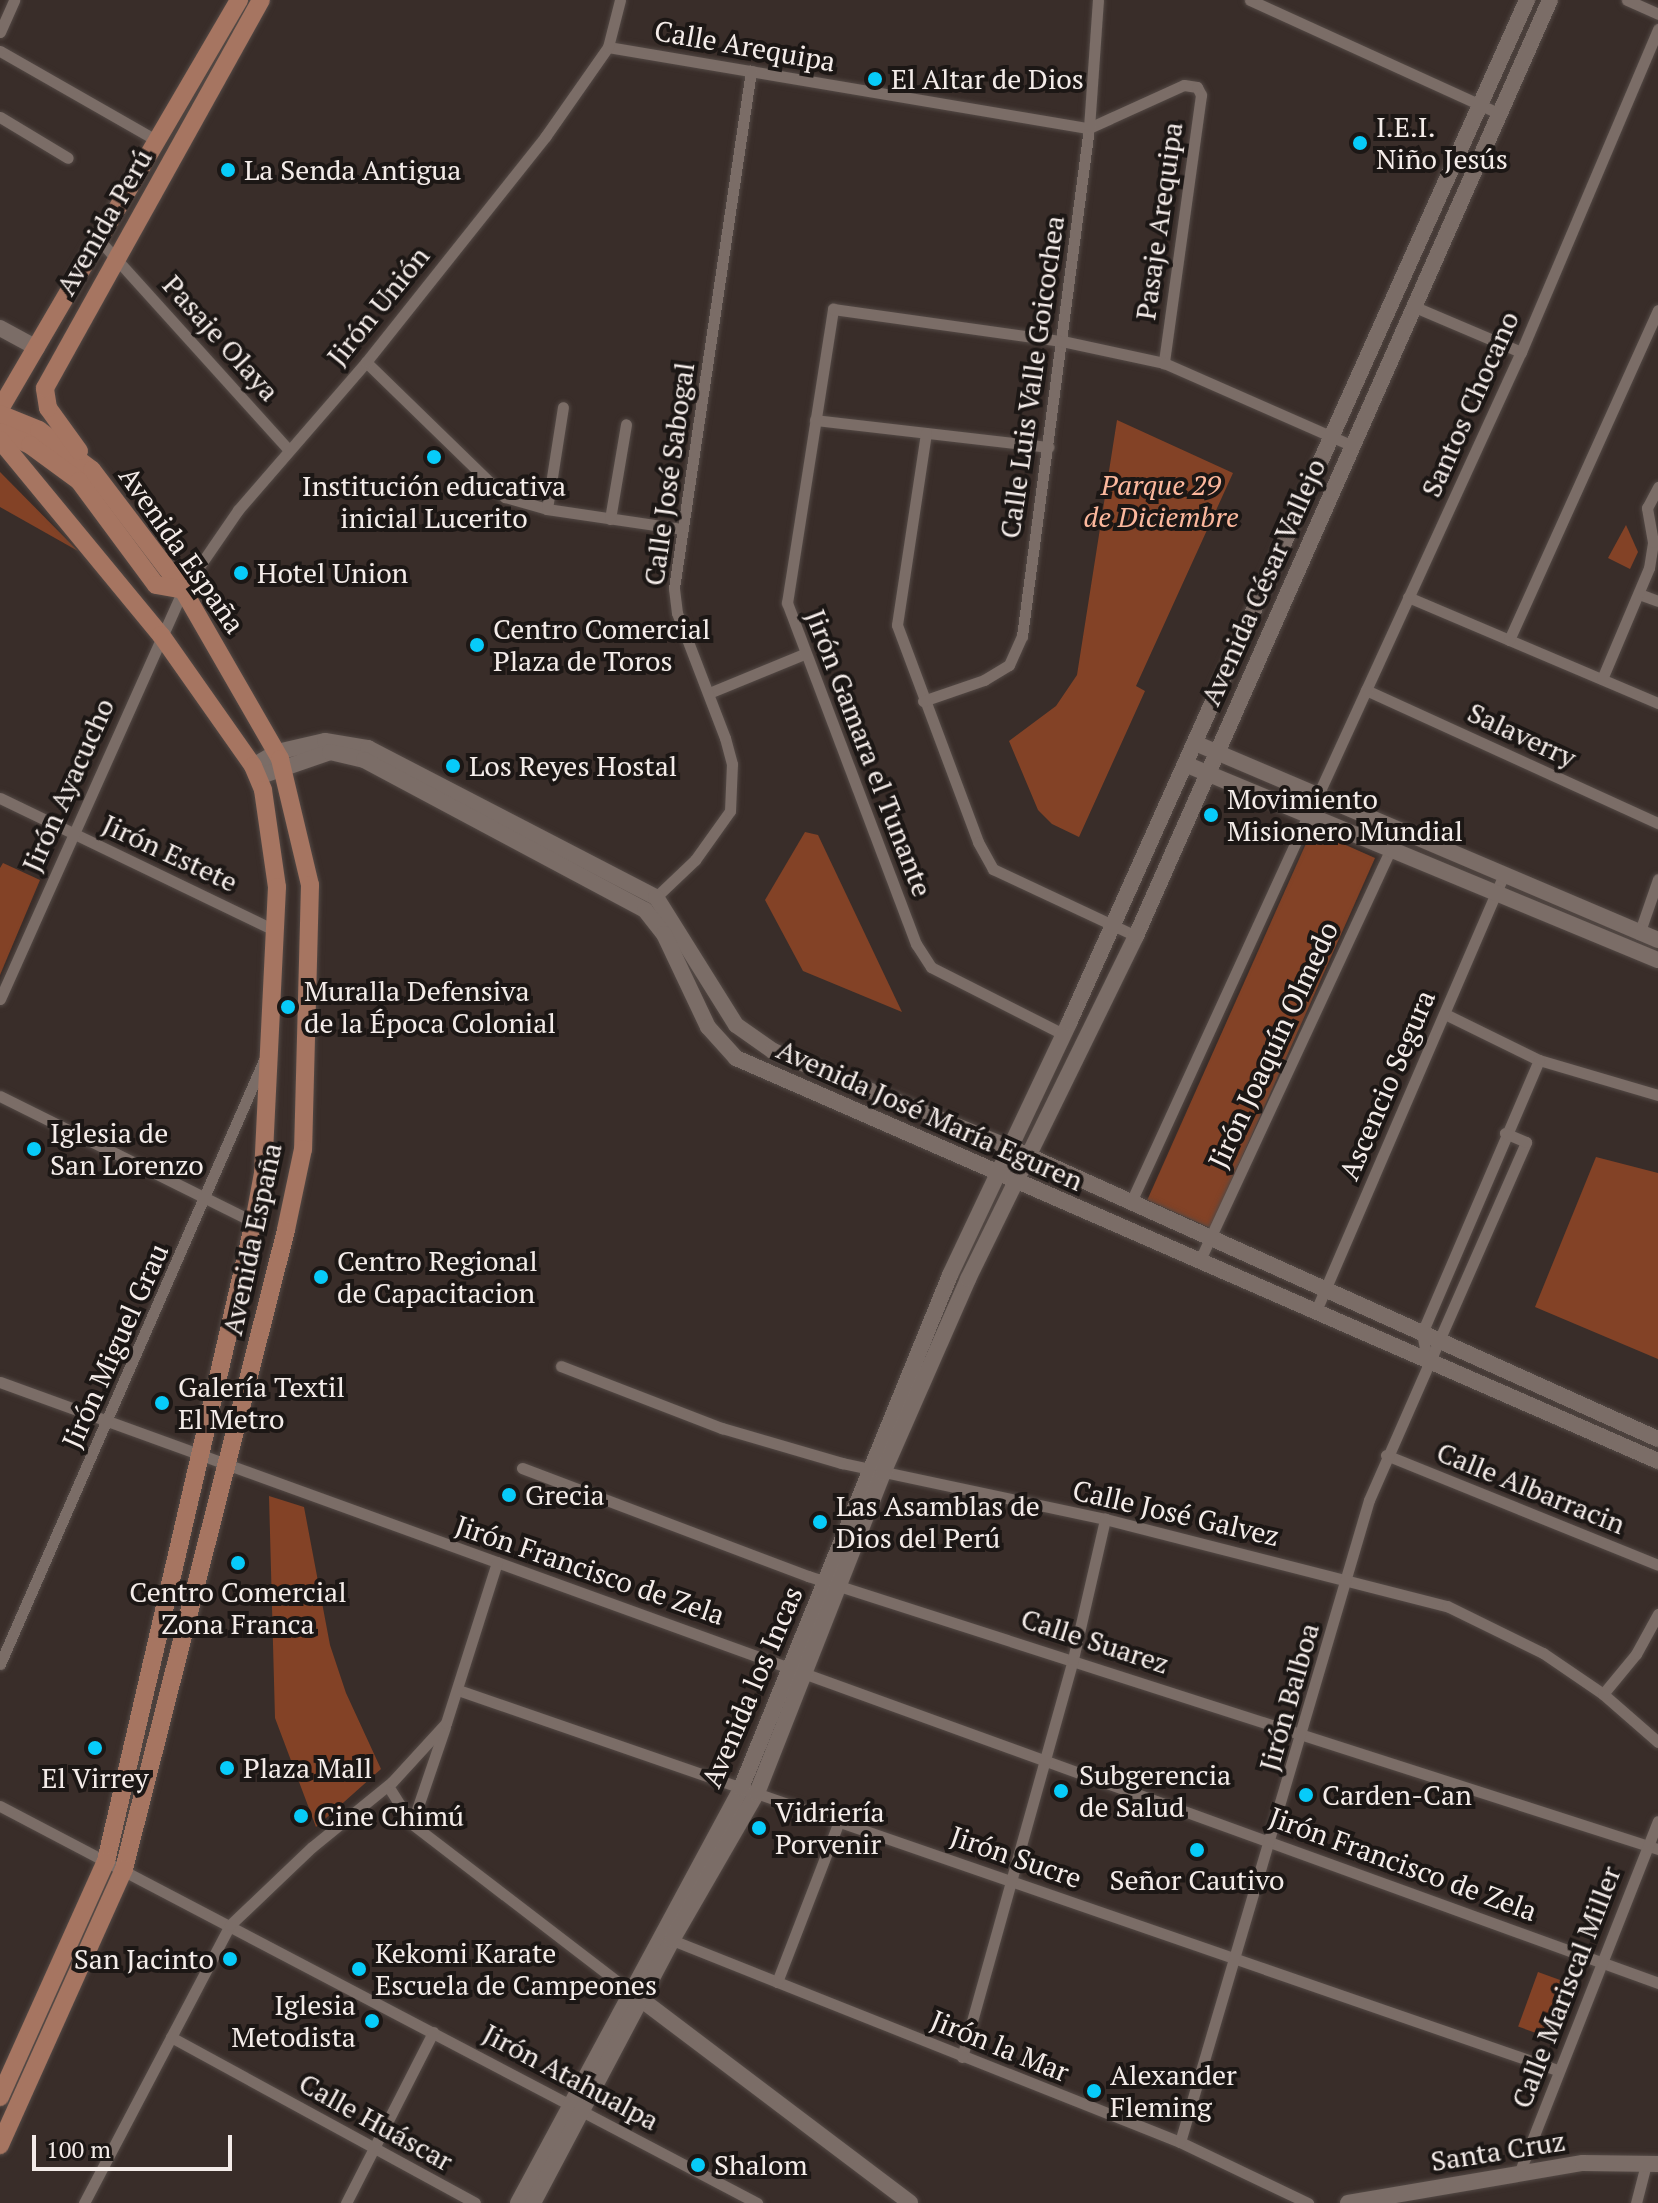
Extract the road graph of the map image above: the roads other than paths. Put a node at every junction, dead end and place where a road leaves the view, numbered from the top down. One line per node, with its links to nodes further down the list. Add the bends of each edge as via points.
1 (14, 0): 12 (street)
2 (239, 0): 16 (main road, Avenida Perú)
3 (261, 0): 17 (main road, Avenida Perú)
4 (620, 0): 13 (street, Jirón Unión)
5 (1098, 0): 21 (street, Calle Luis Valle Goicochea)
6 (1250, 0): 18 (street)
7 (1527, 0): 18 (main road, Avenida César Vallejo)
8 (1550, 0): 19 (main road, Avenida César Vallejo)
9 (1627, 0): 10 (street)
10 (1658, 14)
11 (1658, 29): 31 (street, Santos Chocano)
12 (0, 32)
13 (608, 47): 15 (street, Calle Arequipa); 32 (street, Jirón Unión, via 545,137)
14 (0, 51): 22 (street)
15 (751, 71): 21 (street, Calle Arequipa); 49 (street, Calle José Sabogal)
16 (193, 82): 17 (main road); 22 (main road, Avenida Perú)
17 (211, 90): 25 (main road, Avenida Perú)
18 (1480, 104): 19 (street); 40 (main road, Avenida César Vallejo)
19 (1500, 114): 26 (main road, Avenida César Vallejo)
20 (0, 117): 23 (street)
21 (1089, 128): 29 (street, Calle Luis Valle Goicochea); 33 (street, Pasaje Arequipa, via 1184,85 1197,87 1201,95)
22 (158, 141): 24 (main road, Avenida Perú)
23 (68, 158)
24 (100, 241): 25 (street, Pasaje Olaya); 30 (main road, Avenida Perú)
25 (117, 258): 44 (street, Pasaje Olaya); 45 (main road, Avenida Perú, via 45,388 48,408)
26 (1415, 307): 31 (street); 42 (main road, Avenida César Vallejo)
27 (1658, 310): 55 (street)
28 (0, 328): 30 (main road)
29 (1062, 341): 33 (street); 36 (street, Jirón Gamara el Tunante, via 833,309); 43 (street, Calle Luis Valle Goicochea)
30 (37, 348): 35 (main road, Avenida Perú)
31 (1521, 352): 52 (street, Santos Chocano)
32 (366, 362): 44 (street, Jirón Unión); 47 (street, via 505,497)
33 (1164, 363): 40 (street)
34 (563, 407): 47 (street)
35 (0, 412): 45 (main road, Avenida España, via 39,430)
36 (815, 420): 39 (street); 56 (street, Jirón Gamara el Tunante, via 787,603)
37 (626, 424): 48 (street)
38 (0, 432): 50 (main road, via 30,445 79,481 156,585)
39 (926, 433): 43 (street); 60 (street, via 897,625)
40 (1333, 437): 42 (street); 62 (main road, Avenida César Vallejo)
41 (0, 440): 54 (main road, Avenida España)
42 (1351, 445): 63 (main road, Avenida César Vallejo)
43 (1048, 447): 60 (street, Calle Luis Valle Goicochea, via 1022,636 1009,665 984,680)
44 (288, 449): 50 (street, Jirón Unión)
45 (92, 470): 50 (main road, Avenida España)
46 (1658, 487): 51 (street, via 1647,508 1653,551)
47 (547, 509): 48 (street)
48 (610, 519): 49 (street)
49 (683, 529): 59 (street, Calle José Sabogal, via 674,588 677,613)
50 (183, 590): 54 (street, Jirón Unión); 64 (main road, Avenida España)
51 (1639, 594): 53 (street); 57 (street)
52 (1408, 597): 55 (street); 58 (street, Santos Chocano)
53 (1658, 601)
54 (161, 635): 66 (main road, Avenida España); 72 (street, Jirón Ayacucho)
55 (1509, 640): 57 (street)
56 (804, 654): 59 (street); 88 (street, Jirón Gamara el Tunante, via 916,944 931,967)
57 (1602, 679): 61 (street)
58 (1366, 690): 68 (street, Santos Chocano); 71 (street, Salaverry)
59 (709, 693): 79 (street, Calle José Sabogal, via 732,764 730,811 695,860)
60 (923, 701): 80 (street, via 993,869)
61 (1658, 703)
62 (1195, 743): 63 (main road); 65 (main road, Avenida César Vallejo)
63 (1217, 752): 67 (main road, Avenida César Vallejo); 68 (main road)
64 (280, 759): 66 (main road, Avenida José María Eguren); 76 (main road, Avenida España); 79 (main road, Avenida José María Eguren, via 325,741 368,748); 96 (main road, Avenida José María Eguren, via 330,752 355,757 628,898 664,934 695,1006 736,1058)
65 (1185, 764): 67 (main road); 80 (main road, Avenida César Vallejo)
66 (256, 771): 77 (main road, Avenida España)
67 (1207, 773): 70 (main road); 83 (main road, Avenida César Vallejo)
68 (1318, 795): 74 (main road)
69 (0, 798): 72 (street, Jirón Estete)
70 (1308, 816): 73 (main road); 99 (street)
71 (1658, 823)
72 (71, 833): 81 (street, Jirón Estete); 86 (street, Jirón Ayacucho)
73 (1391, 849): 78 (main road); 101 (street, Jirón Joaquín Olmedo)
74 (1503, 876): 78 (street, Ascencio Segura); 82 (main road)
75 (1658, 879): 82 (street)
76 (310, 885): 77 (main road, via 300,876 286,878); 114 (main road, Avenida España, via 301,1168)
77 (277, 887): 81 (main road, Avenida España)
78 (1495, 894): 85 (main road); 87 (street, Ascencio Segura)
79 (656, 897): 94 (main road, Avenida José María Eguren, via 711,990 752,1040)
80 (1113, 924): 83 (street); 88 (main road, Avenida César Vallejo)
81 (276, 931): 89 (main road, Avenida España)
82 (1639, 934): 84 (main road)
83 (1136, 936): 95 (main road, Avenida César Vallejo)
84 (1658, 940)
85 (1658, 960)
86 (0, 999)
87 (1445, 1014): 90 (street); 103 (street, Ascencio Segura)
88 (1063, 1034): 94 (main road, Avenida César Vallejo)
89 (270, 1046): 98 (street, Jirón Miguel Grau); 100 (main road, Avenida España, via 263,1173)
90 (1539, 1060): 91 (street); 93 (street)
91 (1658, 1095)
92 (0, 1096): 98 (street)
93 (1505, 1133): 105 (street); 105 (street, via 1526,1142)
94 (1011, 1148): 95 (main road, Avenida José María Eguren); 96 (main road, Avenida César Vallejo)
95 (1031, 1158): 97 (main road, Avenida César Vallejo); 99 (main road, Avenida José María Eguren)
96 (997, 1172): 97 (main road, Avenida José María Eguren); 116 (main road, Avenida los Incas)
97 (1015, 1180): 102 (main road, Avenida José María Eguren); 116 (main road, Avenida los Incas)
98 (205, 1198): 100 (street); 109 (street, Jirón Miguel Grau)
99 (1131, 1202): 101 (main road, Avenida José María Eguren)
100 (254, 1222): 111 (main road, Avenida España)
101 (1211, 1238): 102 (street, Jirón Joaquín Olmedo); 103 (main road, Avenida José María Eguren)
102 (1199, 1262): 104 (main road, Avenida José María Eguren)
103 (1324, 1290): 104 (street, Ascencio Segura); 105 (main road, Avenida José María Eguren)
104 (1315, 1313): 106 (main road, Avenida José María Eguren)
105 (1430, 1336): 106 (street, Jirón Balboa); 110 (main road, Avenida José María Eguren)
106 (1428, 1362): 112 (street, Jirón Balboa); 113 (main road, Avenida José María Eguren)
107 (561, 1366): 116 (street, Calle José Galvez, via 722,1428)
108 (0, 1382): 109 (street, Jirón Francisco de Zela)
109 (109, 1420): 111 (street, Jirón Francisco de Zela); 124 (street, Jirón Miguel Grau)
110 (1658, 1439)
111 (201, 1453): 114 (street, Jirón Francisco de Zela); 140 (main road, Avenida España)
112 (1386, 1455): 119 (street, Calle Albarracin); 120 (street, Jirón Balboa, via 1359,1529)
113 (1658, 1461)
114 (227, 1466): 118 (street, Jirón Francisco de Zela); 141 (main road, Avenida España)
115 (522, 1468): 121 (street, Calle Suarez)
116 (876, 1471): 117 (street, Calle José Galvez); 121 (main road, Avenida los Incas)
117 (1105, 1519): 120 (street, Calle José Galvez); 123 (street)
118 (497, 1562): 125 (street, Jirón Francisco de Zela); 126 (street)
119 (1658, 1565)
120 (1349, 1579): 127 (street, Calle José Galvez, via 1492,1624); 129 (street, Jirón Balboa)
121 (832, 1583): 123 (street, Calle Suarez); 125 (main road, Avenida los Incas)
122 (1658, 1614): 127 (street, via 1636,1654)
123 (1073, 1659): 129 (street, Calle Suarez); 131 (street)
124 (0, 1664)
125 (798, 1668): 131 (street, Jirón Francisco de Zela); 133 (main road, Avenida los Incas)
126 (458, 1690): 128 (street); 133 (street, Jirón Sucre)
127 (1603, 1694): 130 (street, Calle José Galvez)
128 (446, 1723): 132 (street); 137 (street)
129 (1303, 1734): 138 (street, Jirón Balboa); 139 (street, Calle Suarez)
130 (1658, 1742)
131 (1046, 1759): 138 (street, Jirón Francisco de Zela); 142 (street)
132 (388, 1786): 137 (street); 143 (street, via 312,1847)
133 (749, 1790): 135 (street, Jirón Sucre); 144 (main road, Avenida los Incas); 149 (main road, Avenida los Incas)
134 (0, 1806): 140 (street, Jirón Atahualpa)
135 (839, 1821): 142 (street, Jirón Sucre); 147 (street)
136 (1658, 1821): 139 (street, Calle Mariscal Miller)
137 (412, 1824): 149 (street)
138 (1271, 1842): 145 (street, Jirón Balboa); 146 (street, Jirón Francisco de Zela)
139 (1653, 1847): 146 (street, Calle Mariscal Miller)
140 (106, 1861): 141 (street, Jirón Atahualpa); 154 (main road, Avenida España)
141 (124, 1869): 143 (street, Jirón Atahualpa); 157 (main road, Avenida España)
142 (1009, 1880): 145 (street, Jirón Sucre); 152 (street)
143 (230, 1925): 150 (street, Jirón Atahualpa); 151 (street)
144 (672, 1940): 147 (street, Jirón la Mar); 149 (main road, Avenida los Incas)
145 (1236, 1959): 153 (street, Jirón Sucre); 156 (street, Jirón Balboa)
146 (1600, 1962): 148 (street, Jirón Francisco de Zela); 153 (street, Calle Mariscal Miller)
147 (777, 1982): 152 (street, Jirón la Mar)
148 (1658, 1983)
149 (634, 1994): 155 (main road, Avenida los Incas); 167 (main road)
150 (433, 2032): 155 (street, Jirón Atahualpa); 158 (street)
151 (171, 2037): 158 (street, Calle Huáscar); 161 (street)
152 (962, 2057): 156 (street, Jirón la Mar)
153 (1557, 2070): 160 (street, Calle Mariscal Miller)
154 (0, 2097)
155 (576, 2106): 164 (main road, Avenida los Incas); 165 (main road, Avenida los Incas); 166 (street, Jirón Atahualpa)
156 (1180, 2142): 168 (street, Jirón la Mar)
157 (0, 2145)
158 (374, 2148): 162 (street); 163 (street, Calle Huáscar)
159 (1652, 2164): 160 (main road, Santa Cruz, via 1583,2163); 170 (street)
160 (1520, 2171): 169 (main road, Santa Cruz)
161 (84, 2203)
162 (346, 2203)
163 (475, 2203)
164 (518, 2203)
165 (533, 2203)
166 (757, 2203)
167 (910, 2203)
168 (1308, 2203)
169 (1348, 2203)
170 (1636, 2203)

